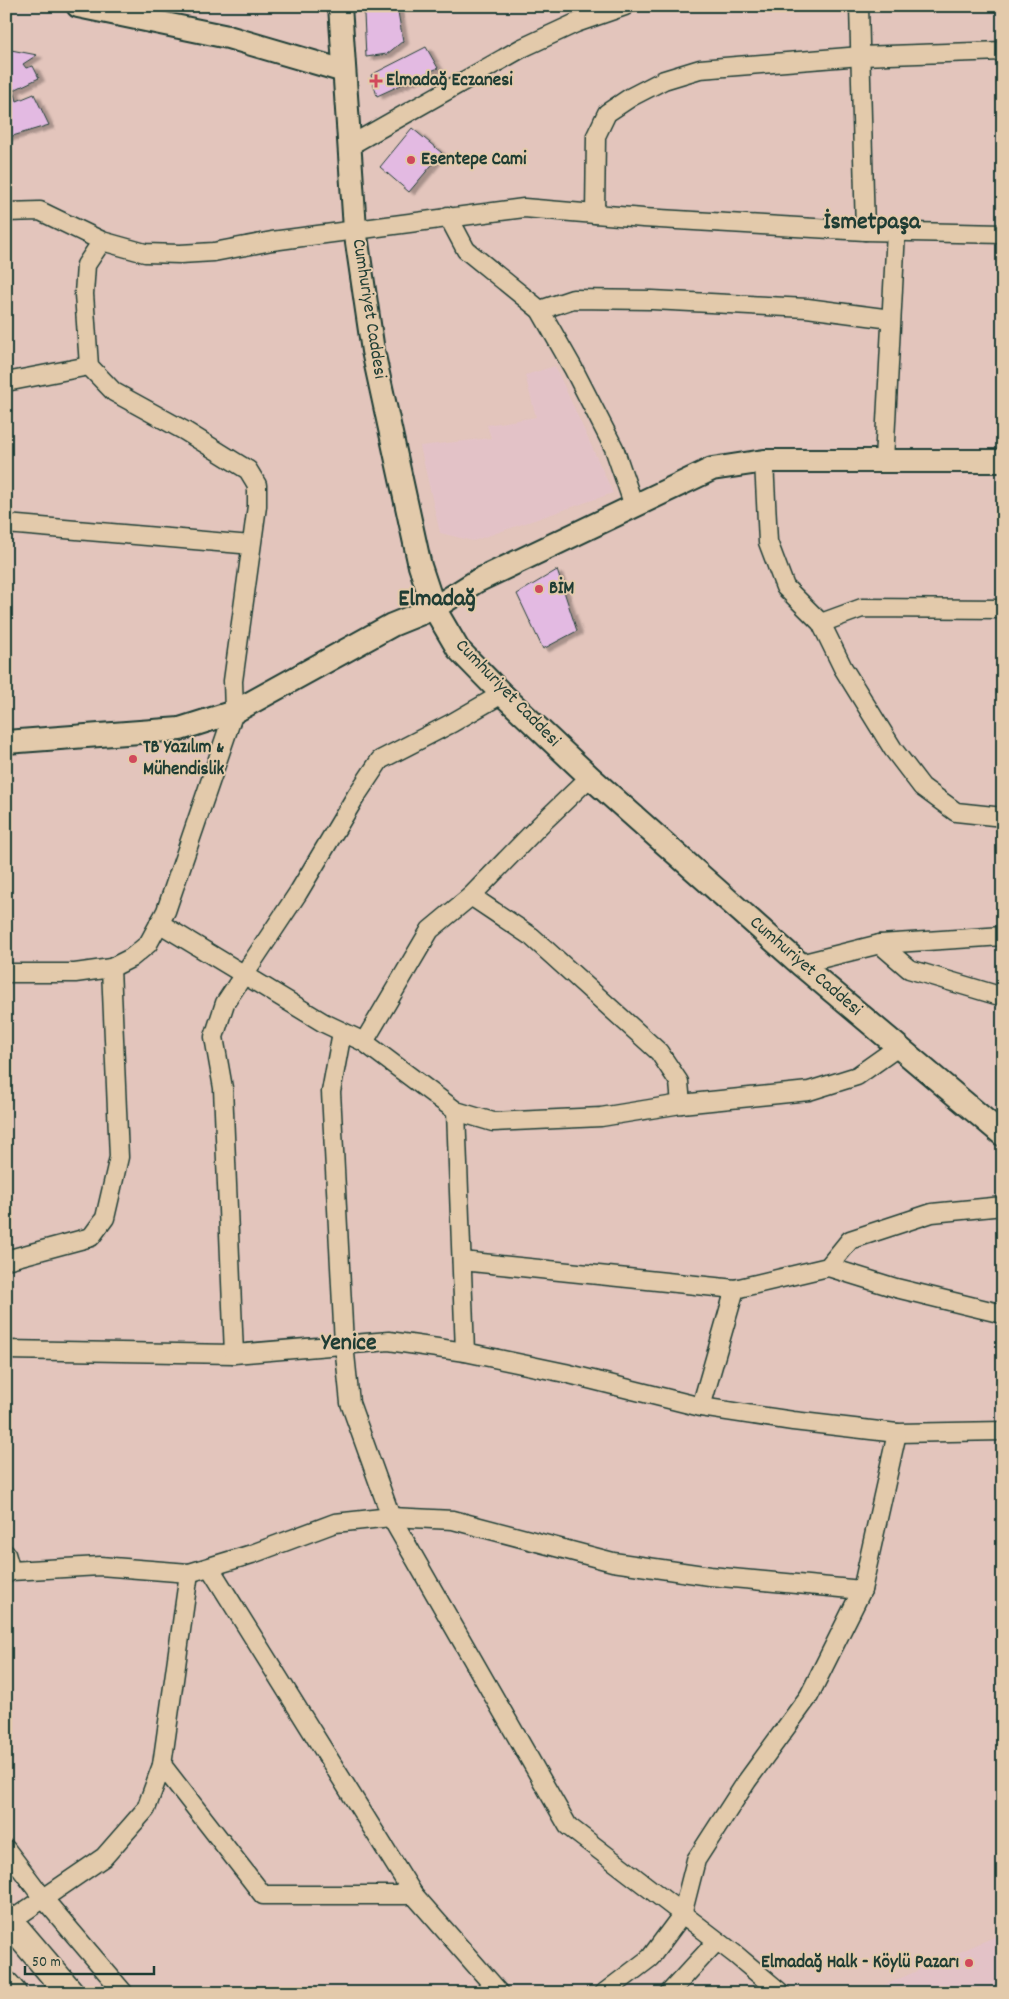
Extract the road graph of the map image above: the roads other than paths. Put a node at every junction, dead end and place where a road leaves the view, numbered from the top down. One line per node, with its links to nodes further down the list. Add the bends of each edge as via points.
1 (78, 6): 7 (street, via 228,37)
2 (340, 6): 7 (street, Cumhuriyet Caddesi)
3 (625, 6): 8 (street, via 576,23 522,48)
4 (859, 6): 6 (street)
5 (1003, 51): 6 (street)
6 (861, 56): 10 (street, via 700,69 664,80 631,96 608,113 596,136); 13 (street)
7 (344, 71): 8 (street, Cumhuriyet Caddesi)
8 (349, 146): 12 (street, Cumhuriyet Caddesi)
9 (6, 212): 16 (street, via 40,211)
10 (595, 214): 11 (street, via 524,208); 13 (street)
11 (448, 216): 12 (street); 17 (street, via 466,250)
12 (355, 229): 16 (street, via 214,252 180,254 144,253); 27 (street, Cumhuriyet Caddesi, via 373,351 420,566)
13 (865, 231): 14 (street)
14 (896, 232): 15 (street); 18 (street)
15 (1003, 234)
16 (102, 242): 19 (street, via 86,265 84,294)
17 (540, 310): 18 (street, via 573,298 808,308); 24 (street, via 614,448)
18 (891, 319): 21 (street)
19 (89, 366): 20 (street); 26 (street, via 114,392 248,470 257,485)
20 (6, 382)
21 (884, 460): 22 (street); 23 (street)
22 (764, 461): 24 (street, via 712,469); 29 (street, via 768,542 785,587)
23 (1003, 461)
24 (634, 506): 27 (street, via 477,581)
25 (6, 524): 26 (street)
26 (251, 546): 31 (street, via 233,681)
27 (434, 608): 30 (street, Cumhuriyet Caddesi, via 458,650); 31 (street, via 392,625)
28 (1003, 609): 29 (street, via 862,608)
29 (821, 623): 34 (street, via 843,668 893,749 922,787 956,812)
30 (502, 694): 33 (street, Cumhuriyet Caddesi); 42 (street, via 380,760)
31 (234, 712): 32 (street, via 180,729); 36 (street, via 166,911)
32 (6, 742)
33 (590, 777): 35 (street); 39 (street, Cumhuriyet Caddesi)
34 (1003, 818)
35 (471, 896): 45 (street, via 430,930); 47 (street, via 532,937 659,1052 679,1082)
36 (159, 923): 40 (street, via 148,944); 42 (street)
37 (1003, 936): 38 (street)
38 (880, 944): 39 (street); 43 (street, via 909,969)
39 (800, 964): 46 (street, Cumhuriyet Caddesi)
40 (111, 968): 41 (street, via 75,973); 51 (street, via 119,1157 104,1218 91,1237)
41 (6, 972)
42 (245, 975): 44 (street); 59 (street, via 225,1003 214,1037 223,1088)
43 (1003, 997)
44 (342, 1032): 45 (street); 56 (street, via 331,1092)
45 (364, 1042): 48 (street)
46 (898, 1047): 47 (street, via 857,1076 809,1091); 49 (street, Cumhuriyet Caddesi)
47 (681, 1104): 48 (street, via 601,1117 493,1122)
48 (456, 1111): 52 (street)
49 (1003, 1135)
50 (1003, 1206): 53 (street, via 932,1212 850,1240)
51 (6, 1260)
52 (462, 1261): 54 (street); 58 (street)
53 (828, 1267): 54 (street); 55 (street, via 896,1288)
54 (735, 1289): 60 (street)
55 (1003, 1314)
56 (344, 1344): 58 (street, via 389,1341); 59 (street); 63 (street, via 350,1403)
57 (6, 1350): 59 (street)
58 (465, 1352): 60 (street, via 566,1372)
59 (234, 1354)
60 (701, 1407): 62 (street)
61 (1003, 1432): 62 (street)
62 (897, 1433): 68 (street)
63 (391, 1517): 65 (street, via 335,1523); 68 (street, via 453,1520 613,1562 710,1576); 73 (street, via 568,1826)
64 (6, 1554): 66 (street)
65 (210, 1568): 67 (street); 71 (street)
66 (9, 1572): 67 (street, via 100,1566)
67 (189, 1573): 69 (street)
68 (862, 1590): 73 (street, via 809,1696 747,1781 696,1860)
69 (162, 1765): 71 (street, via 263,1895); 72 (street, via 146,1809 104,1857)
70 (6, 1849): 72 (street)
71 (414, 1896): 80 (street)
72 (43, 1898): 74 (street); 79 (street)
73 (682, 1915): 75 (street); 81 (street, via 650,1958)
74 (8, 1920): 78 (highway)
75 (717, 1941): 82 (street); 83 (street)
76 (6, 1986): 77 (highway)
77 (12, 1993)
78 (70, 1993)
79 (124, 1993)
80 (500, 1993)
81 (604, 1993)
82 (669, 1993)
83 (781, 1993)

